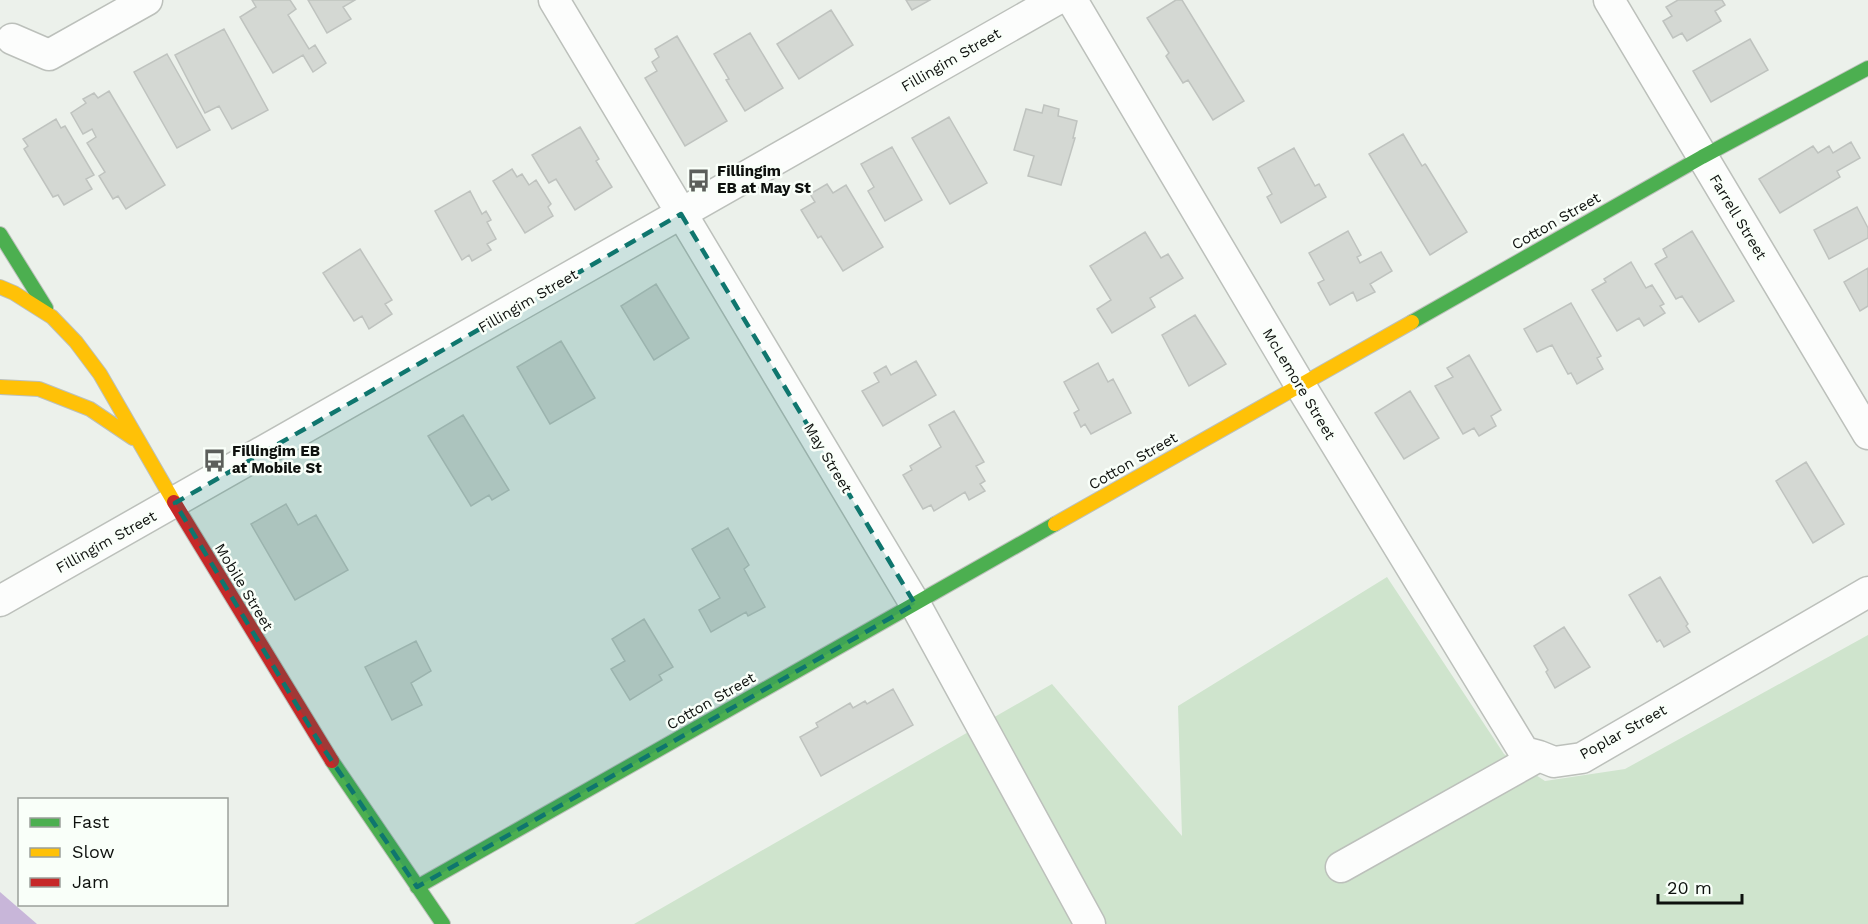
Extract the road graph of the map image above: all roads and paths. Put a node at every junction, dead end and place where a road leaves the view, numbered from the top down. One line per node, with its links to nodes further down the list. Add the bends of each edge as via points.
1 (147, 0): 6 (street, via 50,55)
2 (554, 0): 9 (street, May Street)
3 (1056, 0): 9 (street, Fillingim Street)
4 (1072, 0): 13 (street, McLemore Street)
5 (1609, 0): 8 (street, Farrell Street)
6 (12, 39)
7 (1868, 68): 8 (street, Cotton Street)
8 (1702, 157): 13 (street, Cotton Street); 15 (street, Farrell Street)
9 (681, 214): 17 (street, Fillingim Street); 20 (street, May Street)
10 (0, 234): 12 (street)
11 (0, 287): 12 (street, Mobile Street)
12 (52, 317): 16 (street, Mobile Street, via 100,374)
13 (1300, 385): 20 (street, Cotton Street); 21 (street, McLemore Street, via 1524,752)
14 (0, 387): 16 (street, via 39,389 90,409)
15 (1868, 434)
16 (141, 443): 17 (street, Mobile Street)
17 (175, 503): 19 (street, Fillingim Street); 23 (street, Mobile Street, via 319,742)
18 (1868, 592): 21 (street, Poplar Street, via 1582,758 1554,762)
19 (0, 601)
20 (915, 603): 23 (street, Cotton Street); 25 (street, May Street)
21 (1539, 756): 22 (street)
22 (1341, 867)
23 (417, 887): 24 (street, Mobile Street)
24 (443, 924)
25 (1090, 924)

